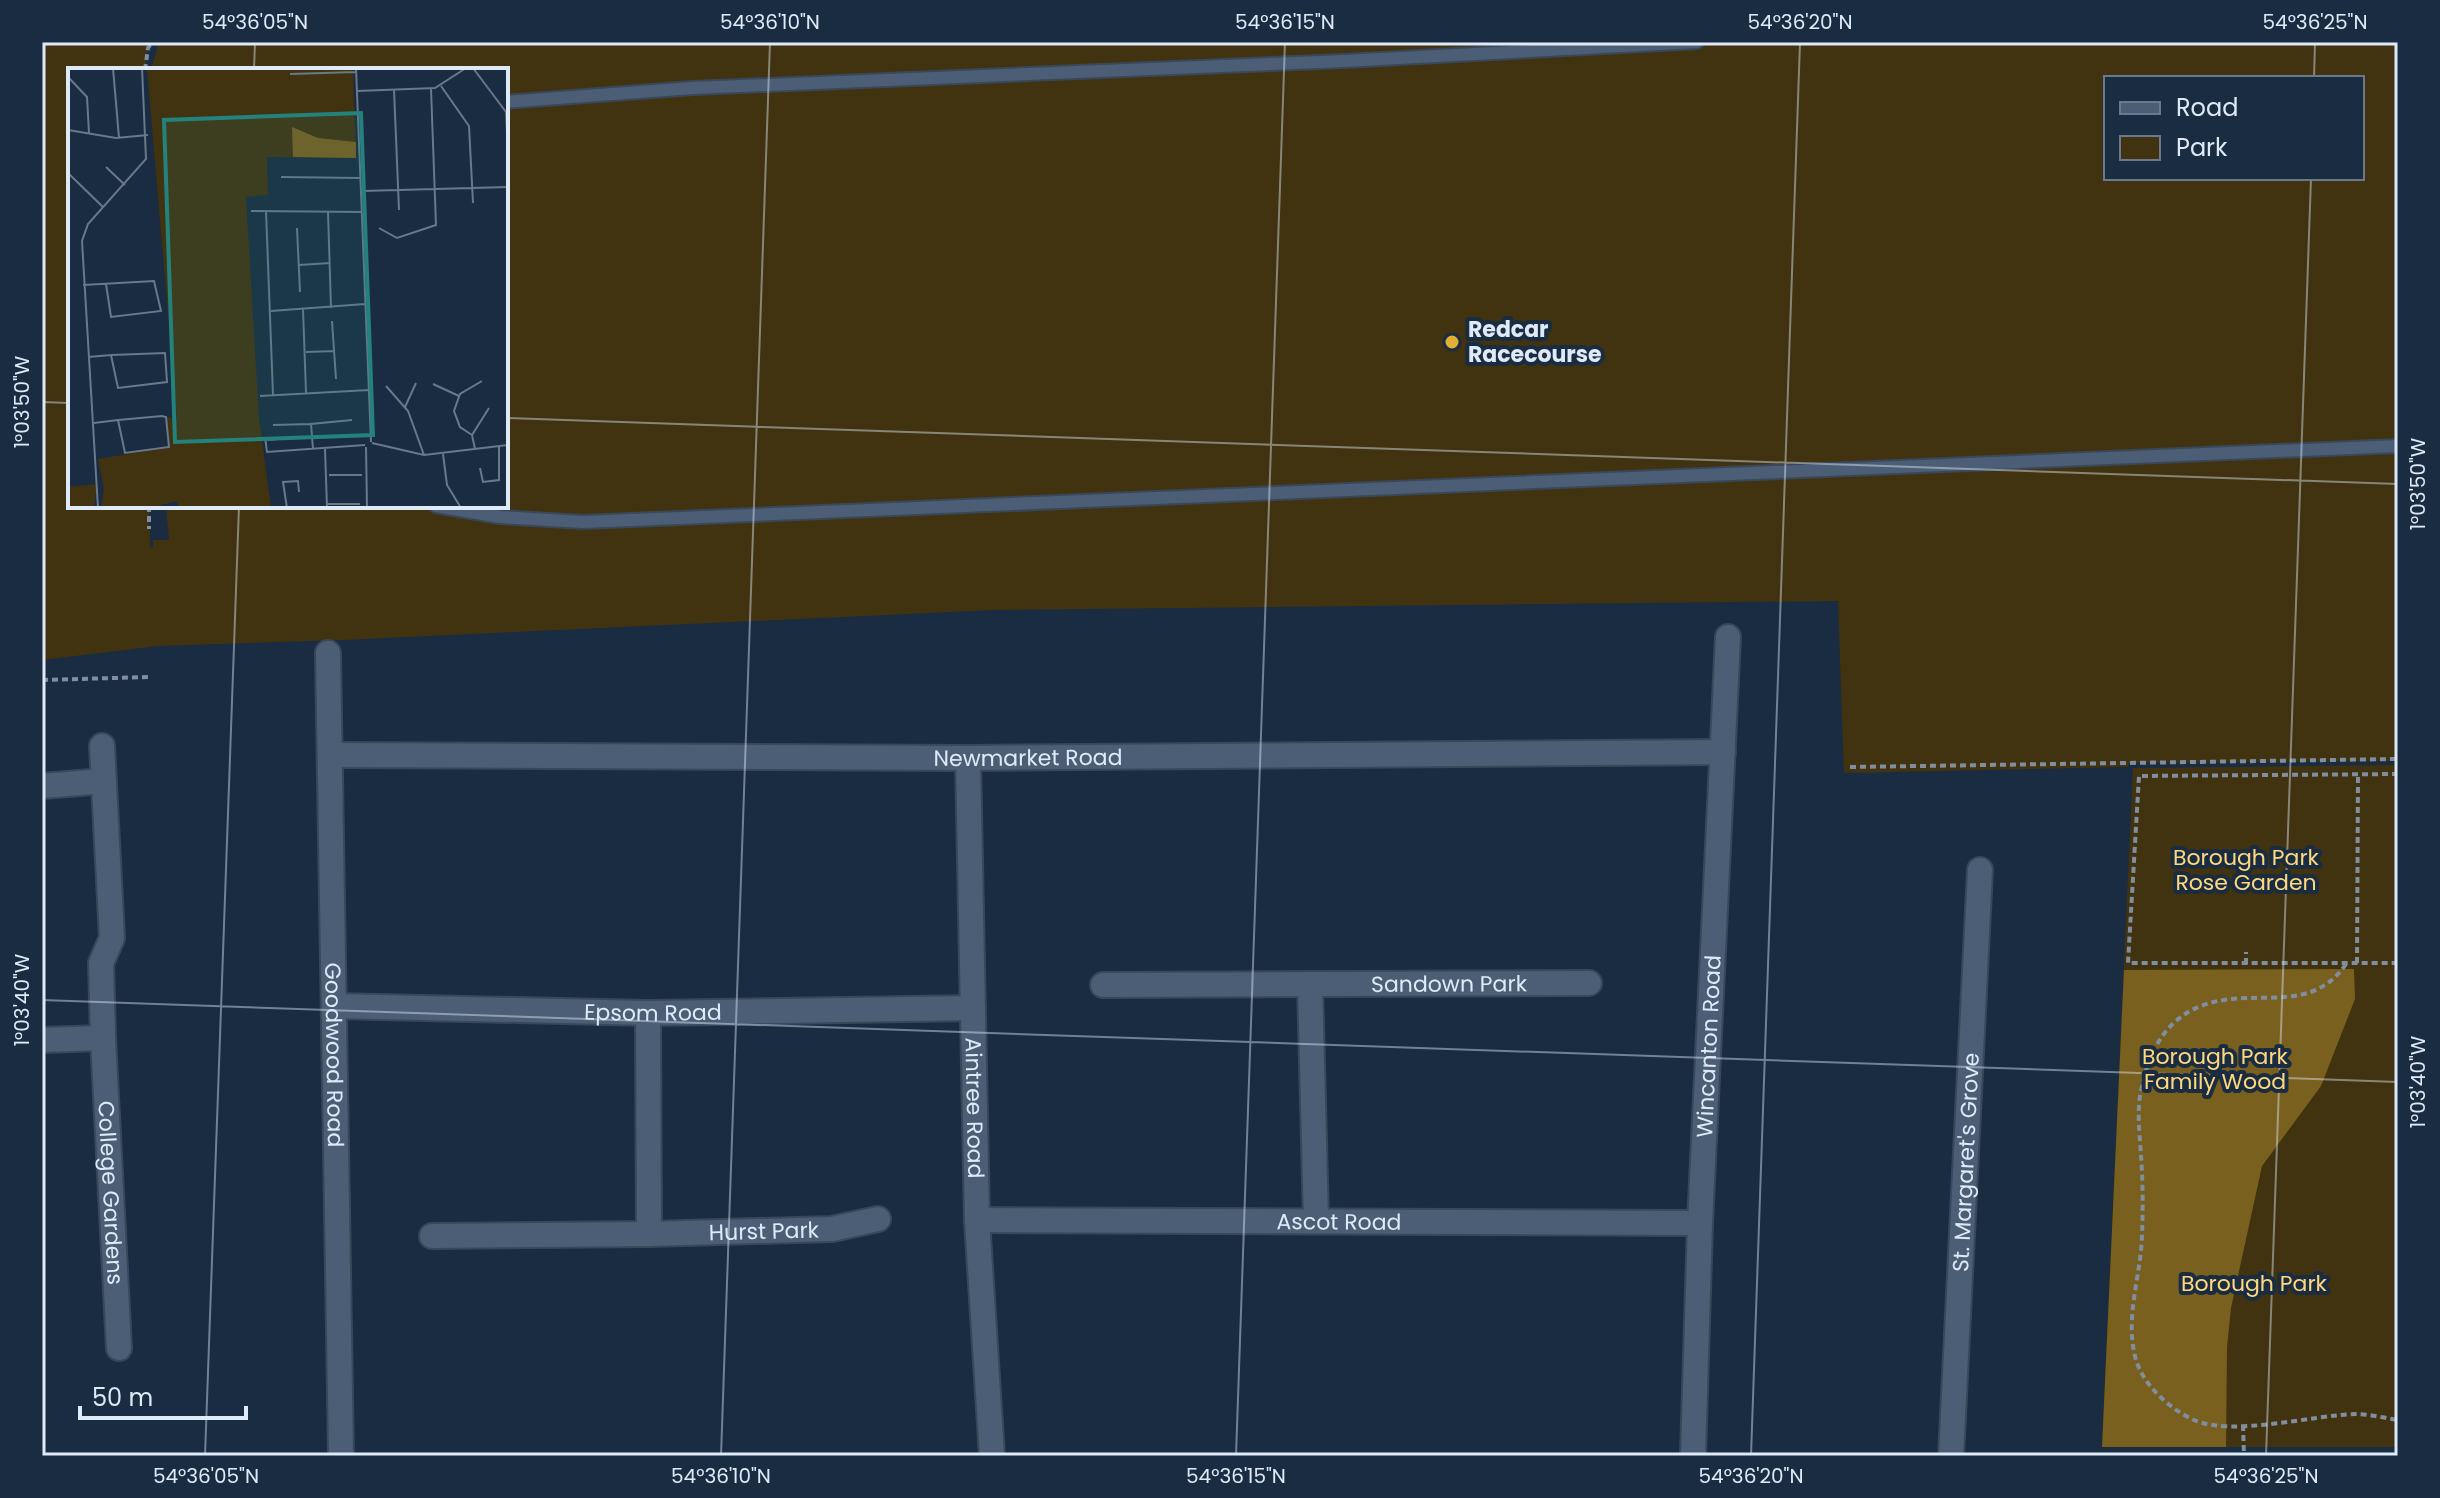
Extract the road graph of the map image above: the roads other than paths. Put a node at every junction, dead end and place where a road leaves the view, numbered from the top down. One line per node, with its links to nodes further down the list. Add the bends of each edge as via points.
1 (1697, 42): 2 (lane, via 693,88)
2 (508, 102)
3 (2398, 446): 4 (lane, via 583,522)
4 (448, 508)
5 (1728, 637): 8 (street, Wincanton Road)
6 (328, 653): 9 (street, Goodwood Road)
7 (102, 746): 11 (street, College Gardens)
8 (1723, 752): 10 (street, Newmarket Road); 25 (street, Wincanton Road)
9 (332, 755): 10 (street, Newmarket Road); 17 (street, Goodwood Road)
10 (968, 758): 18 (street, Aintree Road)
11 (104, 781): 12 (street); 20 (street, College Gardens, via 112,938 101,963)
12 (42, 786)
13 (1980, 870): 32 (street, St. Margaret's Grove)
14 (1589, 983): 15 (street, Sandown Park)
15 (1310, 984): 16 (street, Sandown Park); 24 (street)
16 (1103, 985)
17 (335, 1006): 19 (street, Epsom Road); 29 (street, Goodwood Road)
18 (973, 1008): 19 (street, Epsom Road); 23 (street, Aintree Road)
19 (648, 1013): 26 (street)
20 (103, 1038): 21 (street); 28 (street, College Gardens)
21 (42, 1040)
22 (878, 1219): 26 (street, Hurst Park, via 832,1229)
23 (977, 1220): 24 (street, Ascot Road); 30 (street, Aintree Road)
24 (1316, 1221): 25 (street, Ascot Road)
25 (1700, 1223): 31 (street, Wincanton Road)
26 (649, 1234): 27 (street, Hurst Park)
27 (432, 1236)
28 (119, 1348)
29 (341, 1456)
30 (992, 1456)
31 (1693, 1456)
32 (1951, 1456)

